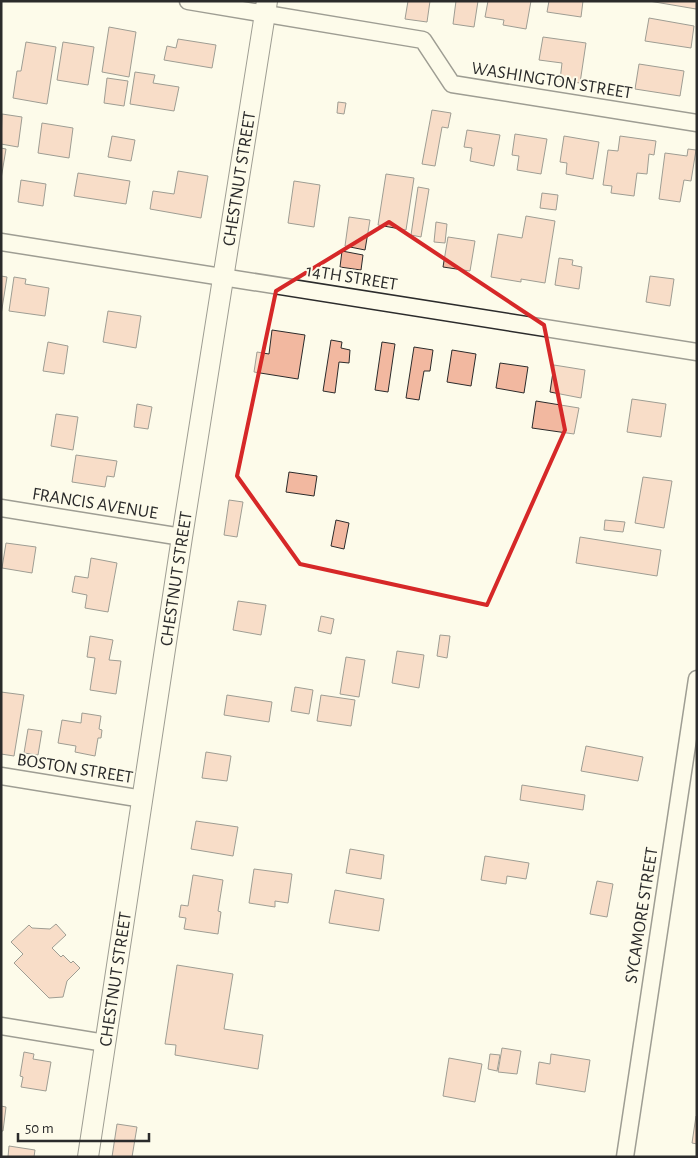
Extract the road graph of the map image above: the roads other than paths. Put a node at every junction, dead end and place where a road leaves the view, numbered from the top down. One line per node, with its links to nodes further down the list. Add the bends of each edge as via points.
1 (188, 1): 2 (street, WASHINGTON STREET)
2 (266, 7): 3 (street, WASHINGTON STREET, via 423,40 452,84); 5 (street, CHESTNUT STREET)
3 (697, 123)
4 (1, 242): 5 (street, 14TH STREET)
5 (224, 276): 6 (street, 14TH STREET); 8 (street, CHESTNUT STREET)
6 (697, 352)
7 (1, 508): 8 (street, FRANCIS AVENUE)
8 (182, 537): 11 (street, CHESTNUT STREET)
9 (697, 679): 15 (street, SYCAMORE STREET)
10 (1, 776): 11 (street, BOSTON STREET)
11 (142, 798): 13 (street, CHESTNUT STREET)
12 (1, 1026): 13 (street)
13 (105, 1043): 14 (street, CHESTNUT STREET)
14 (88, 1157)
15 (625, 1157)

